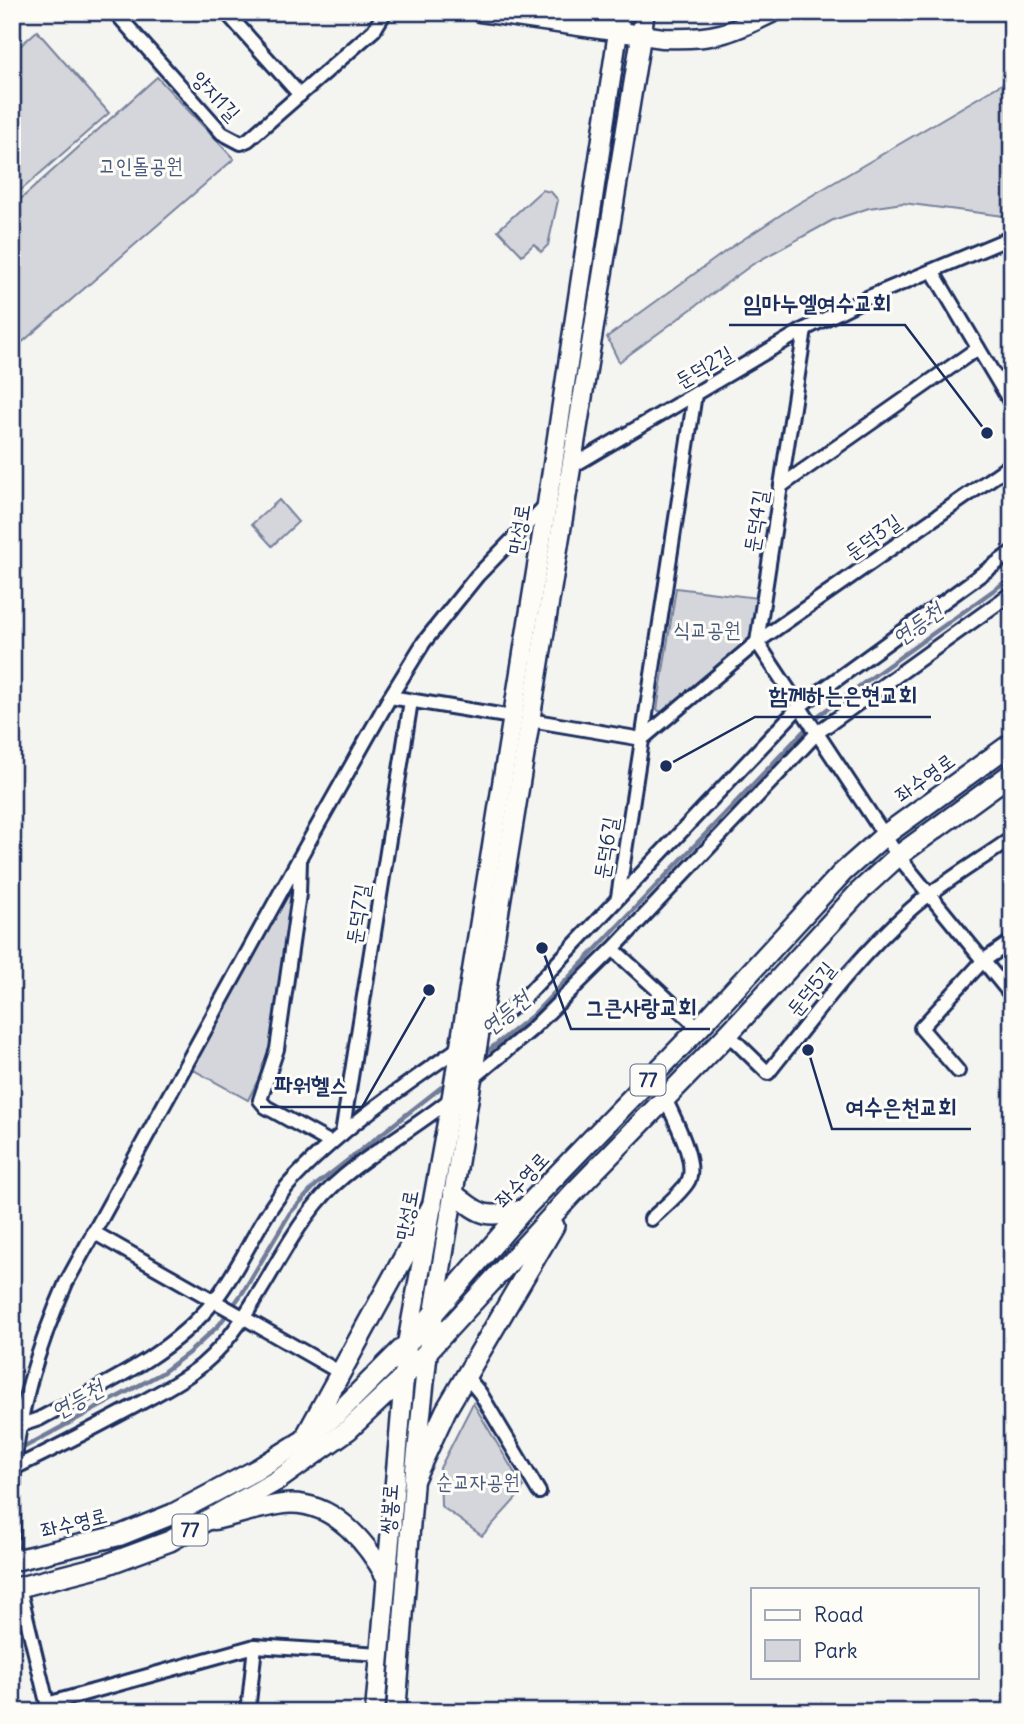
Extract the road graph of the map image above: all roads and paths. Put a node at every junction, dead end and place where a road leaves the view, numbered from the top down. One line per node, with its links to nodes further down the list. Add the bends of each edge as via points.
1 (115, 12): 10 (street, 양지1길, via 222,133 236,142 248,140)
2 (226, 12): 10 (street)
3 (384, 12): 10 (street, 양지1길, via 374,30)
4 (480, 12): 8 (street)
5 (621, 12): 8 (street, 만성로)
6 (645, 12): 9 (street, 만성로)
7 (769, 13): 9 (street, via 738,30 704,39)
8 (618, 32): 9 (street); 20 (street, 만성로)
9 (642, 35): 18 (street, 만성로)
10 (300, 94)
11 (1012, 237): 12 (street, 둔덕2길)
12 (933, 272): 13 (street, 둔덕2길); 14 (street)
13 (805, 329): 15 (street, 둔덕2길); 19 (street, 둔덕4길)
14 (978, 348): 16 (street); 19 (street)
15 (695, 394): 18 (street, 둔덕2길); 30 (street, 둔덕6길)
16 (1012, 405)
17 (1012, 464): 23 (street, 둔덕3길)
18 (571, 467): 28 (street, 만성로)
19 (781, 486): 23 (street, 둔덕4길)
20 (547, 504): 24 (street, via 449,608); 27 (street, 만성로)
21 (1012, 552): 26 (street)
22 (1012, 593): 29 (street)
23 (757, 642): 26 (street); 30 (street)
24 (390, 697): 25 (street); 38 (street)
25 (411, 701): 27 (street); 55 (street, 둔덕7길)
26 (800, 706): 29 (street); 42 (street)
27 (512, 717): 50 (street, 만성로)
28 (530, 720): 30 (street); 48 (street, 만성로)
29 (818, 732): 35 (street); 44 (street)
30 (642, 739): 42 (street, 둔덕6길)
31 (1012, 743): 33 (main road, 좌수영로 / 77)
32 (1012, 773): 34 (main road, 77)
33 (957, 783): 34 (main road); 35 (main road, 좌수영로 / 77)
34 (972, 803): 37 (main road, 77)
35 (885, 835): 37 (street); 39 (main road, 좌수영로 / 77)
36 (1012, 838): 41 (street, 둔덕5길)
37 (898, 856): 40 (main road, 77); 41 (street)
38 (300, 857): 56 (street, via 277,1049 260,1100); 62 (street)
39 (842, 873): 40 (main road); 47 (main road, 좌수영로 / 77)
40 (860, 891): 49 (main road, 77)
41 (929, 895): 45 (street); 49 (street, 둔덕5길, via 851,969 768,1073)
42 (618, 897): 48 (street, 둔덕6길, via 524,998)
43 (1012, 941): 45 (street)
44 (613, 949): 47 (street); 52 (street, via 531,1030)
45 (984, 961): 46 (street); 51 (street, via 921,1028)
46 (1012, 996)
47 (699, 1028): 60 (main road, 좌수영로 / 77)
48 (480, 1032): 50 (street); 52 (street, 만성로)
49 (729, 1034): 54 (main road, 77)
50 (459, 1050): 53 (street, 만성로); 55 (street)
51 (958, 1071)
52 (473, 1075): 53 (street); 58 (street, 만성로)
53 (451, 1097): 59 (street, 만성로); 65 (street, via 320,1200 293,1235)
54 (665, 1098): 57 (main road, 77); 61 (street, via 689,1154 691,1170 688,1183)
55 (342, 1134): 56 (street)
56 (331, 1143): 63 (street, via 271,1207)
57 (573, 1193): 67 (main road, 77); 69 (main road)
58 (453, 1194): 60 (street, via 485,1215); 64 (street, 만성로)
59 (432, 1206): 66 (street, 만성로); 68 (main road)
60 (524, 1209): 64 (main road, 좌수영로 / 77)
61 (651, 1219)
62 (93, 1231): 63 (street); 71 (street, via 39,1350)
63 (214, 1300): 65 (street); 71 (street, via 174,1341 144,1362)
64 (434, 1311): 66 (main road, 좌수영로 / 77); 67 (street, 쌍봉로)
65 (244, 1318): 68 (street); 73 (street, via 200,1367)
66 (407, 1344): 70 (street, 쌍봉로); 72 (main road, 좌수영로 / 77, via 346,1406)
67 (429, 1350): 70 (main road, 77); 74 (street, 쌍봉로)
68 (341, 1373): 72 (main road)
69 (466, 1376): 74 (main road); 75 (street)
70 (404, 1377): 76 (main road, 77, via 348,1430 278,1480); 79 (street, 쌍봉로)
71 (20, 1432): 73 (street)
72 (304, 1440): 78 (main road, 좌수영로 / 77, via 228,1486 147,1525 97,1542)
73 (14, 1468): 77 (street)
74 (414, 1479): 81 (street, 쌍봉로)
75 (539, 1492)
76 (204, 1523): 79 (street, via 282,1504 312,1507 355,1534); 80 (main road, 77, via 138,1554)
77 (12, 1551)
78 (12, 1561)
79 (386, 1577): 83 (street, 쌍봉로)
80 (16, 1588): 84 (street)
81 (402, 1638): 83 (street); 87 (street, 쌍봉로)
82 (255, 1646): 83 (street); 84 (street); 85 (street)
83 (380, 1646): 86 (street, 쌍봉로)
84 (48, 1708)
85 (248, 1712)
86 (375, 1712)
87 (397, 1712)

